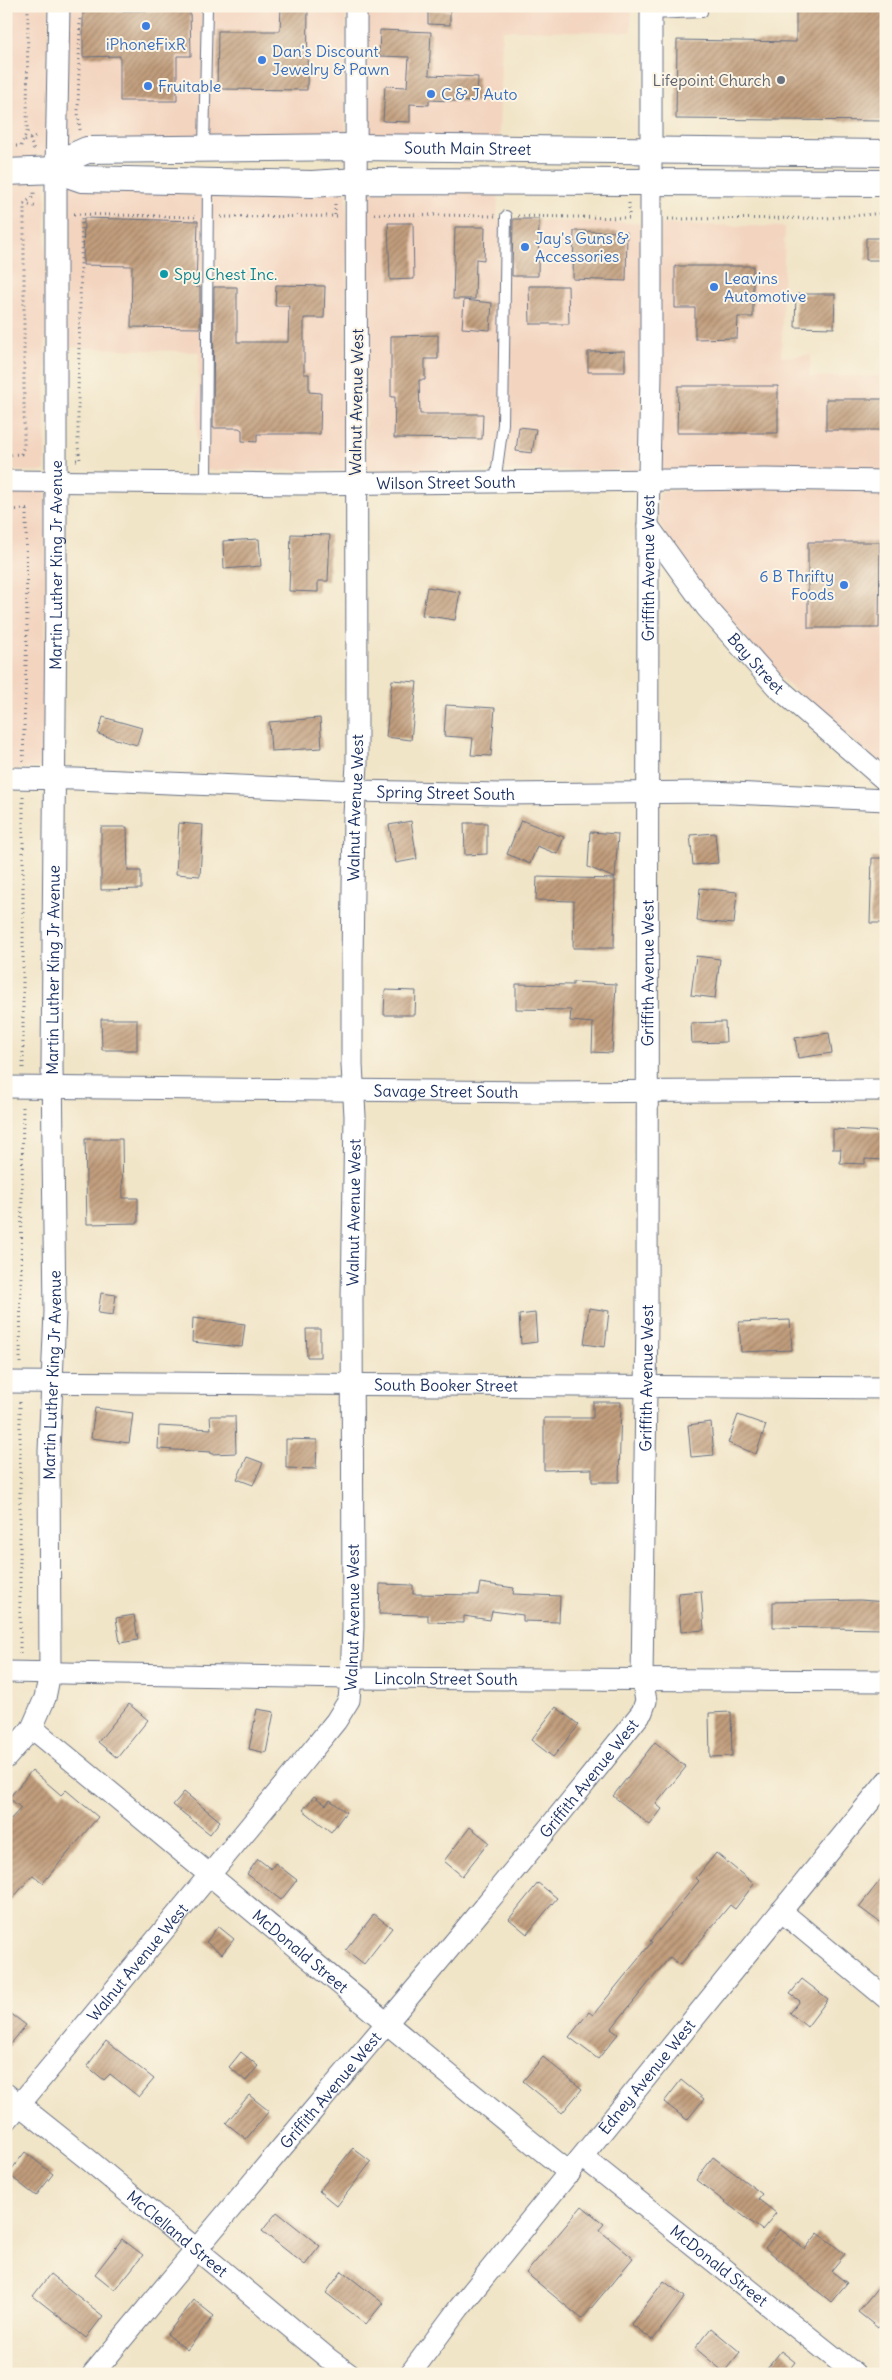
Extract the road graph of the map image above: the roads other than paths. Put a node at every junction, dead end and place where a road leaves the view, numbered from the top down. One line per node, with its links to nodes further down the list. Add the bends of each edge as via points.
1 (59, 6): 10 (street, Martin Luther King Jr Avenue)
2 (207, 6): 7 (lane)
3 (356, 6): 6 (street, Walnut Avenue West)
4 (702, 6): 5 (lane, via 702,12)
5 (651, 10): 8 (street, Griffith Avenue West)
6 (356, 147): 7 (street, South Main Street); 8 (street, South Main Street); 12 (street, Walnut Avenue West)
7 (204, 148): 10 (street, South Main Street, via 87,150 71,157)
8 (650, 151): 9 (street, South Main Street); 15 (street, Griffith Avenue West)
9 (886, 153)
10 (56, 170): 11 (street, South Main Street); 13 (street, South Main Street, via 82,179); 18 (street, Martin Luther King Jr Avenue)
11 (6, 172)
12 (357, 181): 13 (street, South Main Street, via 312,184); 15 (street, South Main Street); 23 (street, Walnut Avenue West)
13 (208, 182): 21 (lane)
14 (886, 183): 15 (street, South Main Street)
15 (650, 184): 20 (street, Griffith Avenue West)
16 (506, 216): 22 (lane, via 503,424)
17 (6, 481): 18 (street, Wilson Street South)
18 (55, 481): 21 (street, Wilson Street South); 26 (street, Martin Luther King Jr Avenue)
19 (886, 481): 20 (street, Wilson Street South, via 765,479)
20 (649, 482): 22 (street, Wilson Street South); 24 (street, Griffith Avenue West)
21 (206, 483): 23 (street, Wilson Street South)
22 (495, 483): 23 (street, Wilson Street South)
23 (355, 484): 28 (street, Walnut Avenue West)
24 (648, 526): 27 (street, Bay Street, via 707,608 776,686); 29 (street, Griffith Avenue West)
25 (6, 778): 26 (street, Spring Street South)
26 (54, 778): 28 (street, Spring Street South); 32 (street, Martin Luther King Jr Avenue)
27 (886, 781)
28 (356, 791): 29 (street, Spring Street South, via 501,794); 35 (street, Walnut Avenue West)
29 (648, 792): 30 (street, Spring Street South); 33 (street, Griffith Avenue West)
30 (886, 800)
31 (6, 1087): 32 (street, Savage Street South)
32 (54, 1088): 35 (street, Savage Street South); 37 (street, Martin Luther King Jr Avenue, via 55,1312)
33 (647, 1090): 34 (street, Savage Street South); 35 (street, Savage Street South); 39 (street, Griffith Avenue West)
34 (886, 1090)
35 (353, 1091): 38 (street, Walnut Avenue West)
36 (6, 1382): 37 (street, South Booker Street)
37 (52, 1382): 38 (street, South Booker Street); 42 (street, Martin Luther King Jr Avenue, via 49,1451)
38 (352, 1383): 39 (street, South Booker Street); 43 (street, Walnut Avenue West)
39 (644, 1387): 40 (street, South Booker Street); 44 (street, Griffith Avenue West)
40 (886, 1388)
41 (6, 1672): 42 (street, Lincoln Street South)
42 (50, 1672): 43 (street, Lincoln Street South); 46 (street, Martin Luther King Jr Avenue, via 45,1698)
43 (352, 1678): 44 (street, Lincoln Street South); 49 (street, Walnut Avenue West, via 349,1700 336,1721)
44 (642, 1678): 45 (street, Lincoln Street South); 52 (street, Griffith Avenue West, via 646,1701 642,1712)
45 (886, 1681)
46 (32, 1728): 47 (street, Martin Luther King Jr Avenue); 49 (street, McDonald Street)
47 (6, 1758)
48 (886, 1782): 50 (street, Edney Avenue West)
49 (208, 1875): 52 (street, McDonald Street); 53 (street, Walnut Avenue West)
50 (781, 1911): 51 (street); 55 (street, Edney Avenue West)
51 (886, 1998)
52 (387, 2024): 55 (street, McDonald Street); 56 (street, Griffith Avenue West)
53 (13, 2099): 54 (street, Walnut Avenue West); 56 (street, McClelland Street)
54 (6, 2121)
55 (576, 2165): 59 (street, Edney Avenue West, via 459,2308); 60 (street, McDonald Street)
56 (196, 2249): 57 (street, Griffith Avenue West); 58 (street, McClelland Street)
57 (93, 2374)
58 (350, 2374)
59 (410, 2374)
60 (855, 2374)

